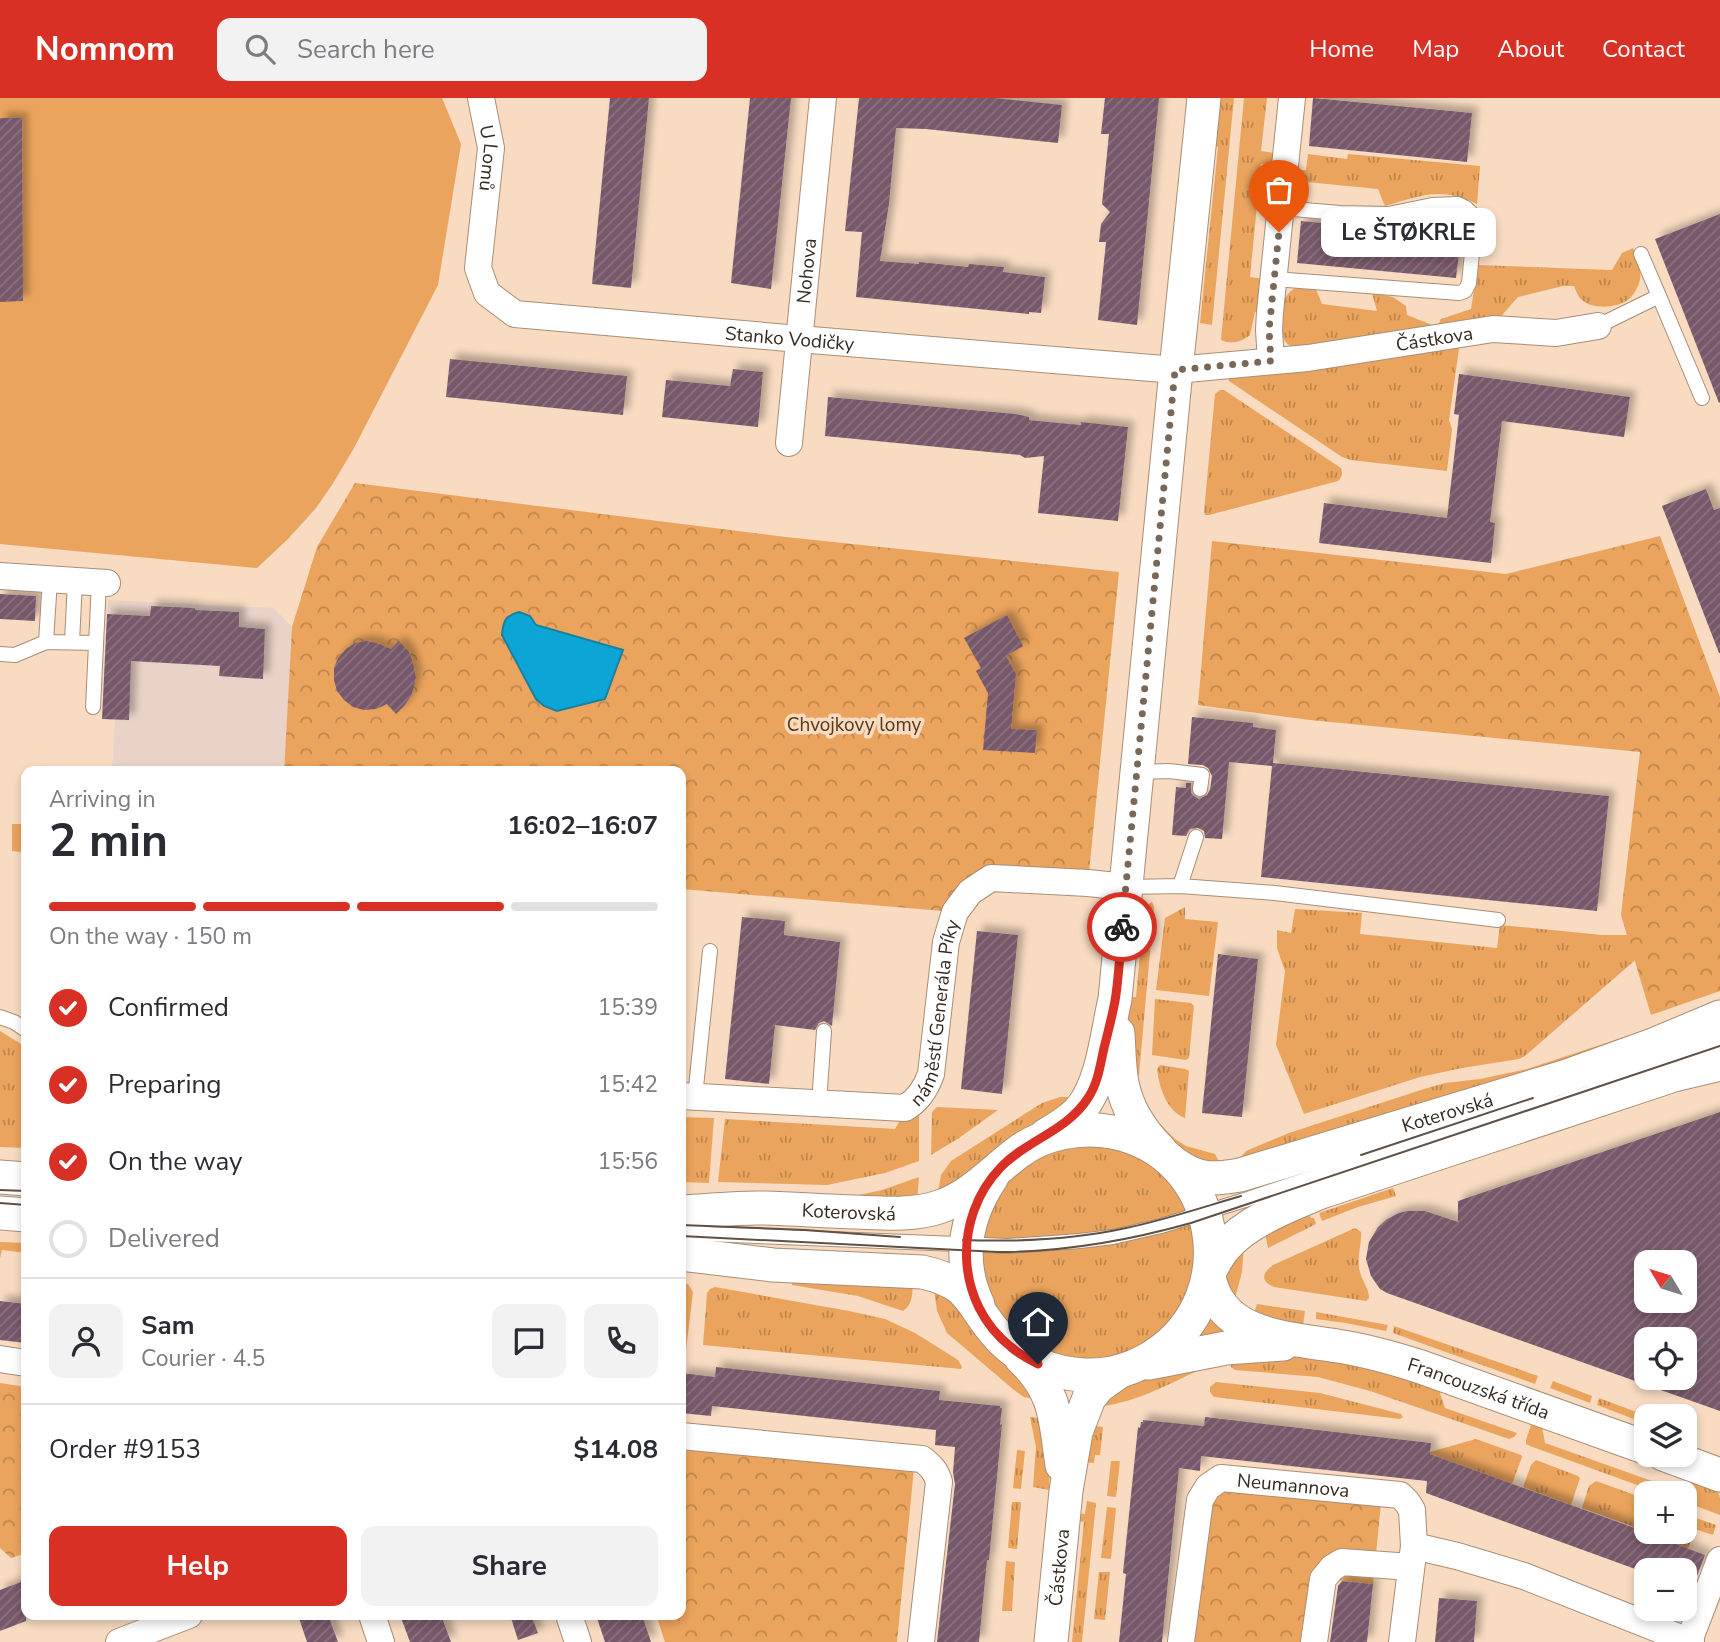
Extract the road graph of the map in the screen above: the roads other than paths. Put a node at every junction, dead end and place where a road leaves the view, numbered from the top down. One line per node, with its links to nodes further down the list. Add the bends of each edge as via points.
1 (481, 98): 6 (street, U Lomů, via 491,148)
2 (822, 98): 11 (street, Nohova)
3 (1204, 98): 13 (street)
4 (1292, 98): 5 (street)
5 (1281, 208): 8 (street); 8 (lane, via 1388,214 1458,204 1472,214 1475,224 1469,283 1459,293)
6 (485, 218): 11 (street, Stanko Vodičky, via 478,268 487,293 515,314)
7 (1642, 254): 9 (lane)
8 (1274, 279): 12 (street)
9 (1659, 296): 10 (lane); 14 (lane)
10 (1598, 326): 12 (street, Částkova, via 1556,333 1493,329)
11 (799, 339): 13 (street, Stanko Vodičky); 15 (street, Nohova)
12 (1271, 361): 13 (street, Částkova)
13 (1175, 370): 23 (street)
14 (1702, 398)
15 (789, 443)
16 (0, 576): 17 (street)
17 (83, 581): 18 (lane); 19 (lane); 20 (lane)
18 (46, 642): 19 (lane); 21 (lane, via 15,655)
19 (72, 642): 20 (lane)
20 (96, 643): 22 (lane)
21 (0, 654)
22 (93, 707)
23 (1137, 772): 24 (lane, via 1202,775); 27 (street)
24 (1200, 789)
25 (1196, 837): 26 (lane)
26 (1180, 886): 27 (lane); 28 (lane)
27 (1126, 887): 30 (street); 40 (street, náměstí Generála Píky, via 991,878 970,892 950,925 931,1074 915,1102 905,1108)
28 (1498, 920)
29 (710, 951): 39 (lane)
30 (1115, 999): 41 (street, via 1089,1097 1080,1111); 42 (street, via 1122,1084 1128,1103 1141,1128)
31 (0, 1017): 33 (lane)
32 (1720, 1017): 42 (street, Koterovská, via 1567,1076 1240,1175 1200,1177)
33 (21, 1027)
34 (824, 1031): 40 (lane)
35 (1720, 1042): 48 (lane, Koterovská)
36 (1720, 1064): 37 (street, Koterovská)
37 (1674, 1076): 38 (lane); 53 (street, Koterovská, via 1312,1196 1237,1236)
38 (1720, 1082)
39 (688, 1097): 40 (street, náměstí Generála Píky)
40 (818, 1104)
41 (1038, 1141): 42 (street, Koterovská, via 1074,1130 1112,1132); 43 (street, Koterovská)
42 (1168, 1158): 48 (street, Koterovská, via 1195,1191)
43 (1003, 1165): 46 (street, Koterovská, via 957,1199 925,1211 761,1208); 51 (street, Koterovská, via 975,1207)
44 (0, 1177): 45 (street)
45 (21, 1179)
46 (686, 1212)
47 (0, 1213): 49 (street)
48 (1205, 1213): 51 (lane, Koterovská, via 1088,1240 1030,1246); 53 (street, Koterovská, via 1210,1235)
49 (21, 1215)
50 (686, 1233): 51 (lane, Koterovská)
51 (966, 1245): 54 (street, Koterovská, via 968,1277)
52 (686, 1255): 54 (street, Koterovská, via 773,1265 922,1272 960,1287)
53 (1209, 1273): 55 (street, Francouzská třída, via 1214,1295 1241,1324); 59 (street, Koterovská, via 1188,1324 1164,1349)
54 (982, 1314): 56 (street, Koterovská)
55 (1306, 1342): 59 (street, Francouzská třída, via 1226,1348); 61 (street, Francouzská třída, via 1421,1367)
56 (1009, 1346): 59 (street, Koterovská, via 1053,1370 1087,1375); 64 (street, Částkova, via 1037,1374 1050,1396)
57 (0, 1359): 58 (street)
58 (21, 1362)
59 (1127, 1369): 64 (street, Částkova, via 1098,1386 1089,1398 1076,1432)
60 (686, 1436): 73 (street, via 922,1459 931,1465 939,1482)
61 (1634, 1443)
62 (1697, 1467): 63 (street)
63 (1720, 1475)
64 (1066, 1491): 74 (street, Částkova)
65 (1413, 1557): 75 (street, Neumannova, via 1412,1510 1400,1495 1222,1478 1208,1487 1200,1500); 76 (street, via 1342,1562 1332,1567 1323,1578); 77 (street, Neumannova); 78 (street, via 1457,1556 1524,1576)
66 (1720, 1560): 78 (street)
67 (176, 1620): 70 (street)
68 (374, 1620): 71 (street)
69 (571, 1620): 72 (street)
70 (119, 1642)
71 (381, 1642)
72 (578, 1642)
73 (921, 1642)
74 (1051, 1642)
75 (1181, 1642)
76 (1314, 1642)
77 (1402, 1642)
78 (1690, 1642)

